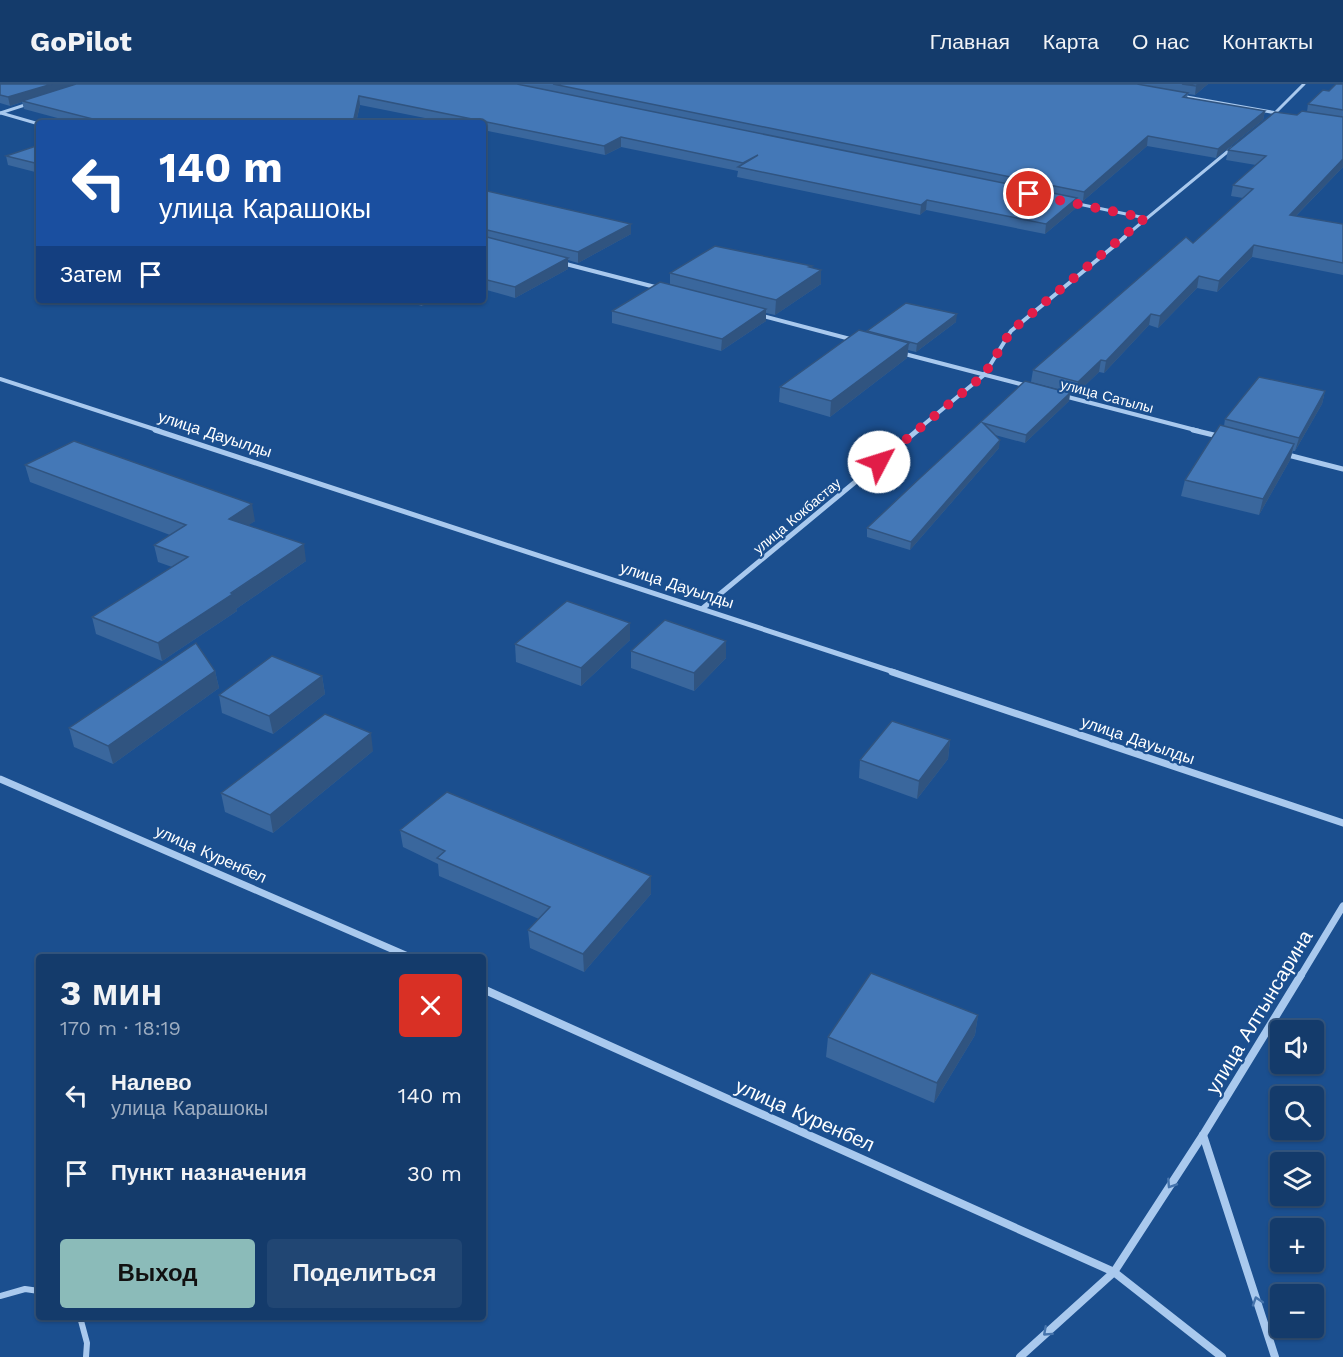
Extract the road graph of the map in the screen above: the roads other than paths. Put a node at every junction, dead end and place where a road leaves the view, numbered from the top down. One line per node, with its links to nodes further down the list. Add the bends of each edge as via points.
1 (1304, 84): 4 (street)
2 (1175, 95): 4 (street)
3 (42, 100): 5 (street)
4 (1277, 112): 6 (street); 7 (street)
5 (0, 113): 8 (street)
6 (1288, 114)
7 (1268, 120)
8 (36, 123)
9 (1242, 141): 11 (street, улица Кокбастау)
10 (1064, 201): 11 (street)
11 (1145, 218): 17 (street, улица Кокбастау, via 1011,331)
12 (551, 260): 13 (street)
13 (665, 290)
14 (756, 314): 15 (street)
15 (859, 341)
16 (893, 351): 17 (street)
17 (984, 375): 19 (street); 24 (street, улица Кокбастау)
18 (0, 379): 24 (street, улица Дауылды)
19 (1031, 387)
20 (1054, 393): 21 (street, улица Сатылы)
21 (1227, 439)
22 (1274, 451): 23 (street)
23 (1343, 469)
24 (703, 608): 26 (street, улица Дауылды)
25 (0, 779): 28 (street, улица Куренбел)
26 (1343, 823)
27 (1343, 906): 30 (street, улица Алтынсарина)
28 (403, 954)
29 (486, 990): 31 (street, улица Куренбел)
30 (1203, 1135): 31 (street, улица Алтынсарина, one-way to 31); 38 (street, one-way to 30)
31 (1114, 1272): 36 (street, улица Алтынсарина, one-way to 36); 37 (street, улица Куренбел)
32 (36, 1291): 33 (lane, via 25,1289)
33 (0, 1296)
34 (81, 1320): 35 (lane, via 87,1342)
35 (86, 1357)
36 (1020, 1357)
37 (1222, 1357)
38 (1275, 1357)

